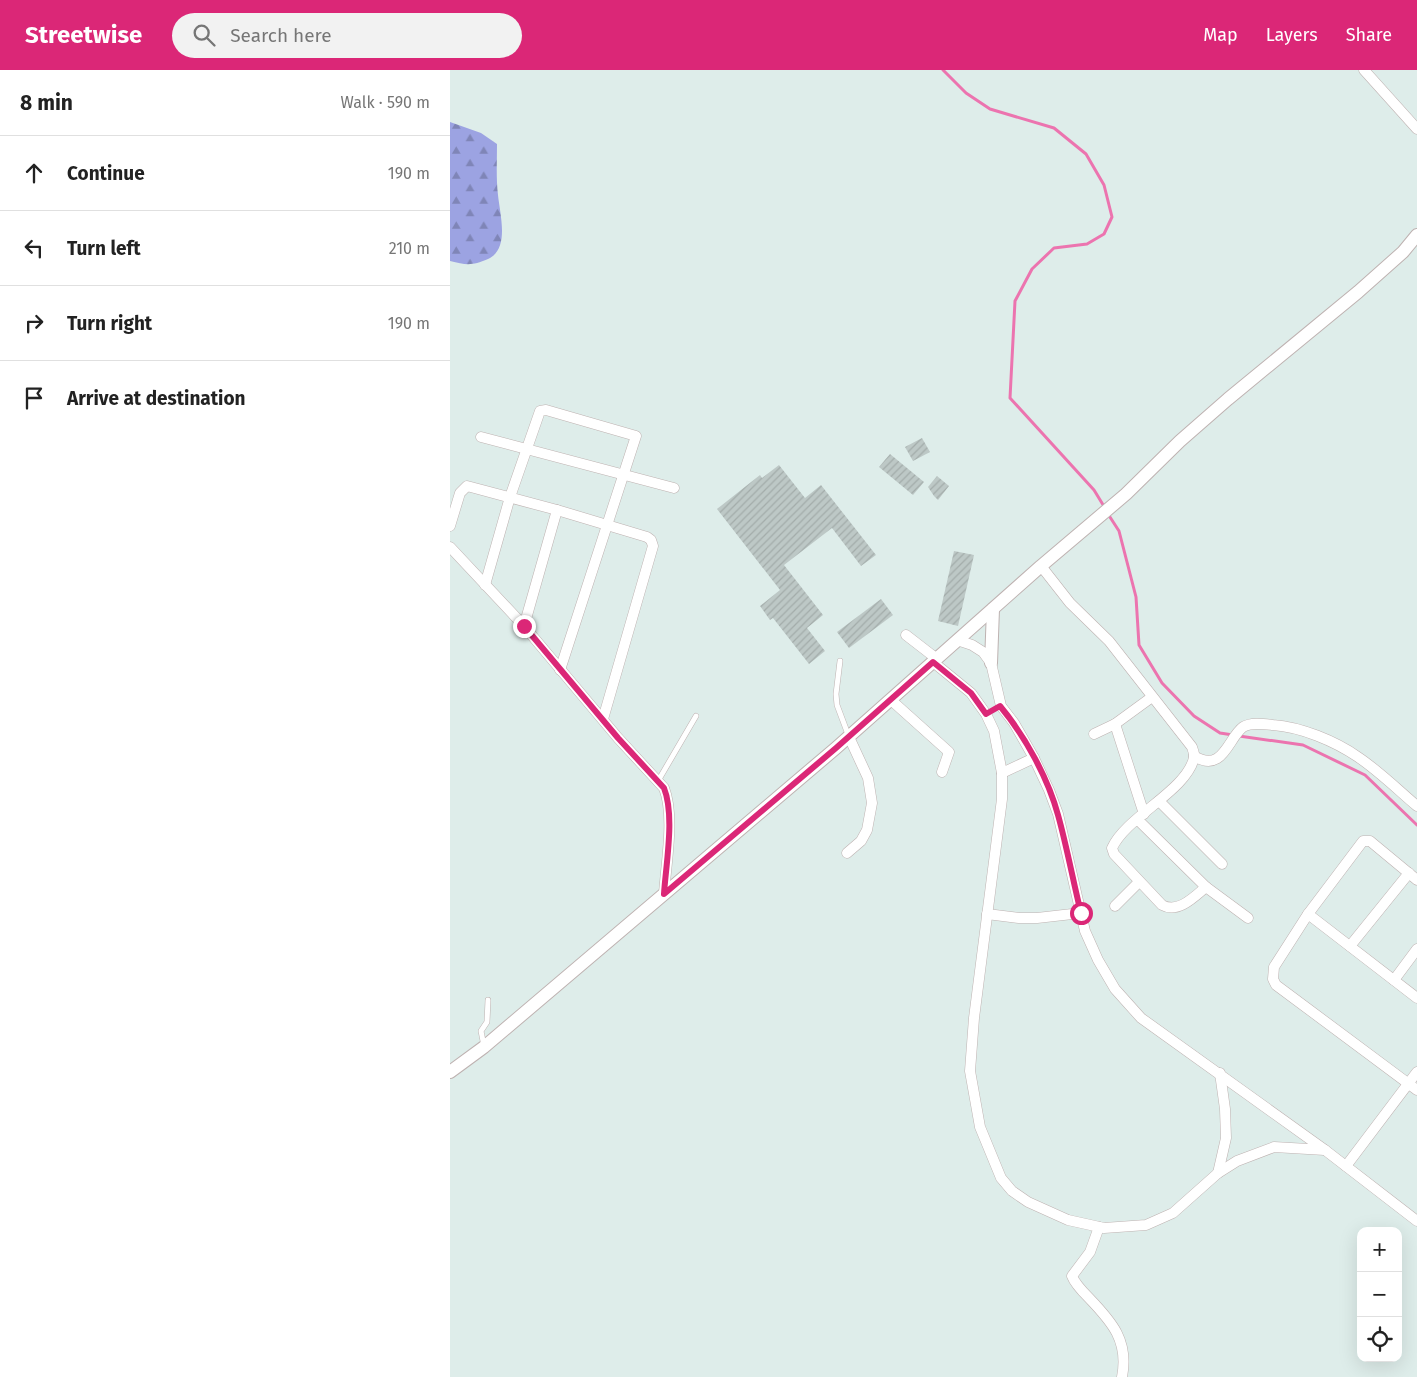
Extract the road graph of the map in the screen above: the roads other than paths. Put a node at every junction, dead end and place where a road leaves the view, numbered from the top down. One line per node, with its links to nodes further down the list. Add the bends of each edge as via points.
1 (1364, 70): 2 (street)
2 (1417, 129)
3 (1417, 235): 13 (street, via 1358,292 1228,399 1126,494)
4 (481, 436): 5 (street)
5 (526, 450): 6 (street); 6 (street, via 540,411 546,410 634,434 636,438); 8 (street)
6 (624, 476): 7 (street); 10 (street)
7 (674, 488)
8 (510, 497): 9 (street); 11 (street, via 465,487 460,493); 14 (street)
9 (557, 510): 10 (street); 16 (street)
10 (608, 524): 22 (street); 28 (street, via 646,537 653,546)
11 (450, 526)
12 (450, 547): 14 (street)
13 (1041, 566): 15 (street); 23 (street, via 1070,603 1109,641)
14 (485, 586): 16 (street)
15 (993, 609): 18 (street); 21 (street)
16 (524, 626): 22 (street)
17 (906, 635): 19 (street)
18 (957, 640): 19 (street); 21 (street, via 983,652)
19 (935, 660): 24 (street); 26 (street, via 971,693)
20 (840, 661): 31 (lane, via 837,706)
21 (991, 663): 25 (street)
22 (560, 670): 28 (street)
23 (1152, 698): 29 (street); 32 (street, via 1192,747)
24 (891, 700): 31 (street); 34 (street, via 949,752)
25 (1000, 706): 26 (street); 33 (street)
26 (986, 714): 35 (street, via 994,731)
27 (696, 716): 36 (lane)
28 (604, 719): 36 (street)
29 (1115, 724): 30 (street); 39 (street)
30 (1094, 734)
31 (849, 737): 40 (street, via 868,778 872,803 867,830 861,841); 46 (street)
32 (1194, 756): 37 (street, via 1178,783); 38 (street, via 1211,760 1221,756 1242,728 1251,724 1290,727 1313,733 1358,757)
33 (1034, 758): 35 (street); 48 (street, via 1058,814)
34 (942, 772)
35 (1002, 773): 49 (street, via 1002,799)
36 (658, 781): 46 (street, via 667,796 669,826)
37 (1159, 801): 39 (street); 41 (street)
38 (1417, 806)
39 (1140, 816): 44 (street, via 1112,848); 45 (street)
40 (847, 853)
41 (1222, 864)
42 (1409, 873): 43 (street); 50 (street, via 1365,840); 52 (street)
43 (1417, 880)
44 (1139, 882): 45 (street, via 1156,901 1168,908 1186,903); 47 (street)
45 (1206, 887): 51 (street)
46 (664, 894): 57 (street)
47 (1116, 906)
48 (1081, 913): 49 (street, via 1037,918); 60 (street, via 1098,960 1115,989 1141,1018)
49 (988, 914): 67 (street, via 970,1071 980,1127 1001,1178 1012,1191 1068,1220)
50 (1308, 914): 52 (street); 61 (street, via 1274,967 1276,985)
51 (1248, 918)
52 (1350, 946): 54 (street)
53 (1417, 949): 54 (street)
54 (1394, 980): 55 (street)
55 (1417, 998)
56 (488, 1000): 57 (lane, via 487,1022 482,1031)
57 (484, 1046): 58 (street)
58 (450, 1072)
59 (1417, 1072): 61 (street)
60 (1220, 1073): 63 (street); 65 (street, via 1226,1109 1226,1138)
61 (1408, 1083): 62 (street); 64 (street)
62 (1417, 1090)
63 (1325, 1150): 64 (street); 65 (street, via 1274,1147 1237,1161)
64 (1346, 1166): 66 (street)
65 (1218, 1173): 67 (street, via 1173,1213 1146,1225)
66 (1417, 1221)
67 (1099, 1227): 68 (street, via 1090,1252 1072,1276 1120,1337 1124,1363)
68 (1122, 1377)

